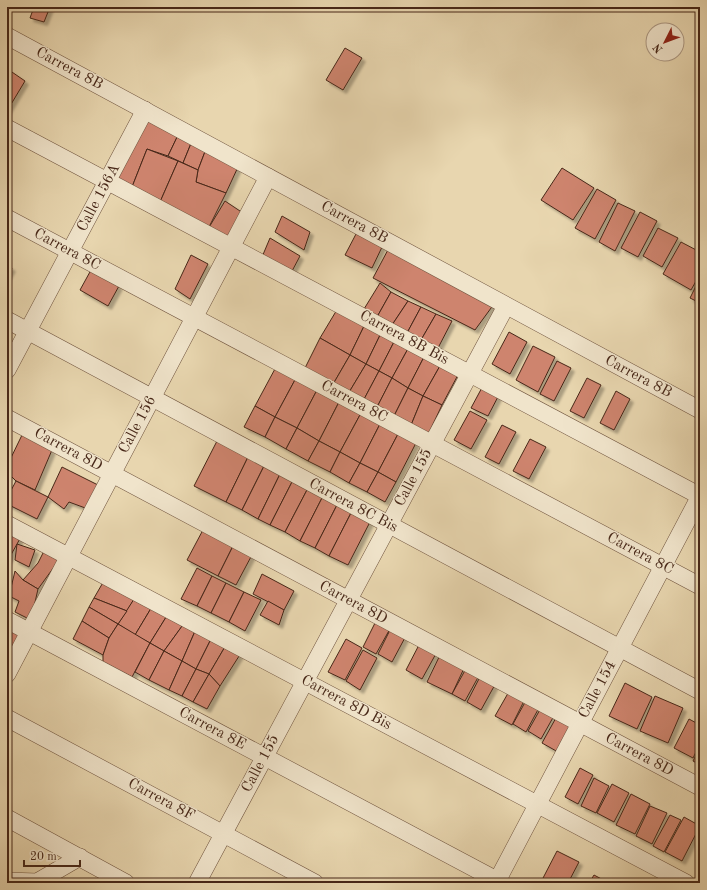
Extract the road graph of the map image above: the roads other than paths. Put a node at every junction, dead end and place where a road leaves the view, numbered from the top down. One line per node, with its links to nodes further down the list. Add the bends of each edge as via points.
1 (7, 36): 2 (street, Carrera 8B)
2 (145, 110): 4 (street, Carrera 8B); 5 (street, Calle 156A)
3 (7, 128): 5 (street, Carrera 8B Bis)
4 (268, 177): 7 (street, Calle 156); 9 (street, Carrera 8B)
5 (107, 181): 7 (street, Carrera 8B Bis); 8 (street, Calle 156A)
6 (7, 218): 8 (street, Carrera 8C)
7 (231, 247): 10 (street, Calle 156); 14 (street, Carrera 8B Bis)
8 (70, 251): 10 (street, Carrera 8C); 12 (street, Calle 156A)
9 (506, 306): 14 (street, Calle 155); 16 (street, Carrera 8B)
10 (194, 317): 15 (street, Calle 156); 18 (street, Carrera 8C)
11 (7, 320): 12 (street, Carrera 8C Bis)
12 (27, 331): 13 (street, Calle 156A); 15 (street, Carrera 8C Bis)
13 (7, 370)
14 (470, 374): 18 (street, Calle 155); 20 (street, Carrera 8B Bis)
15 (152, 398): 19 (street, Calle 156); 22 (street, Carrera 8C Bis)
16 (700, 410)
17 (7, 418): 19 (street, Carrera 8D)
18 (432, 444): 22 (street, Calle 155); 24 (street, Carrera 8C)
19 (112, 474): 23 (street, Calle 156); 26 (street, Carrera 8D)
20 (700, 496): 24 (street, Calle 154)
21 (7, 524): 23 (street, Carrera 8D Bis)
22 (389, 525): 26 (street, Calle 155); 29 (street, Carrera 8C Bis)
23 (69, 556): 28 (street, Calle 156); 31 (street, Carrera 8D Bis)
24 (663, 566): 25 (street, Carrera 8C); 29 (street, Calle 154)
25 (700, 586)
26 (349, 600): 31 (street, Calle 155); 34 (street, Carrera 8D)
27 (7, 620): 28 (street, Carrera 8E)
28 (29, 632): 30 (street, Calle 156); 35 (street, Carrera 8E)
29 (620, 648): 32 (street, Carrera 8C Bis); 34 (street, Calle 154)
30 (7, 674)
31 (305, 682): 35 (street, Calle 155); 37 (street, Carrera 8D Bis)
32 (700, 691)
33 (7, 718): 39 (street, Carrera 8F)
34 (580, 724): 36 (street, Carrera 8D); 37 (street, Calle 154)
35 (265, 757): 39 (street, Calle 155); 42 (street, Carrera 8E)
36 (700, 787)
37 (538, 805): 42 (street, Calle 154); 46 (street, Carrera 8D Bis)
38 (7, 818): 40 (street)
39 (223, 834): 44 (street, Calle 155); 45 (street, Carrera 8F)
40 (80, 857): 41 (street, via 37,882); 43 (street)
41 (7, 881)
42 (499, 882)
43 (126, 883)
44 (197, 883)
45 (315, 883)
46 (686, 883)

